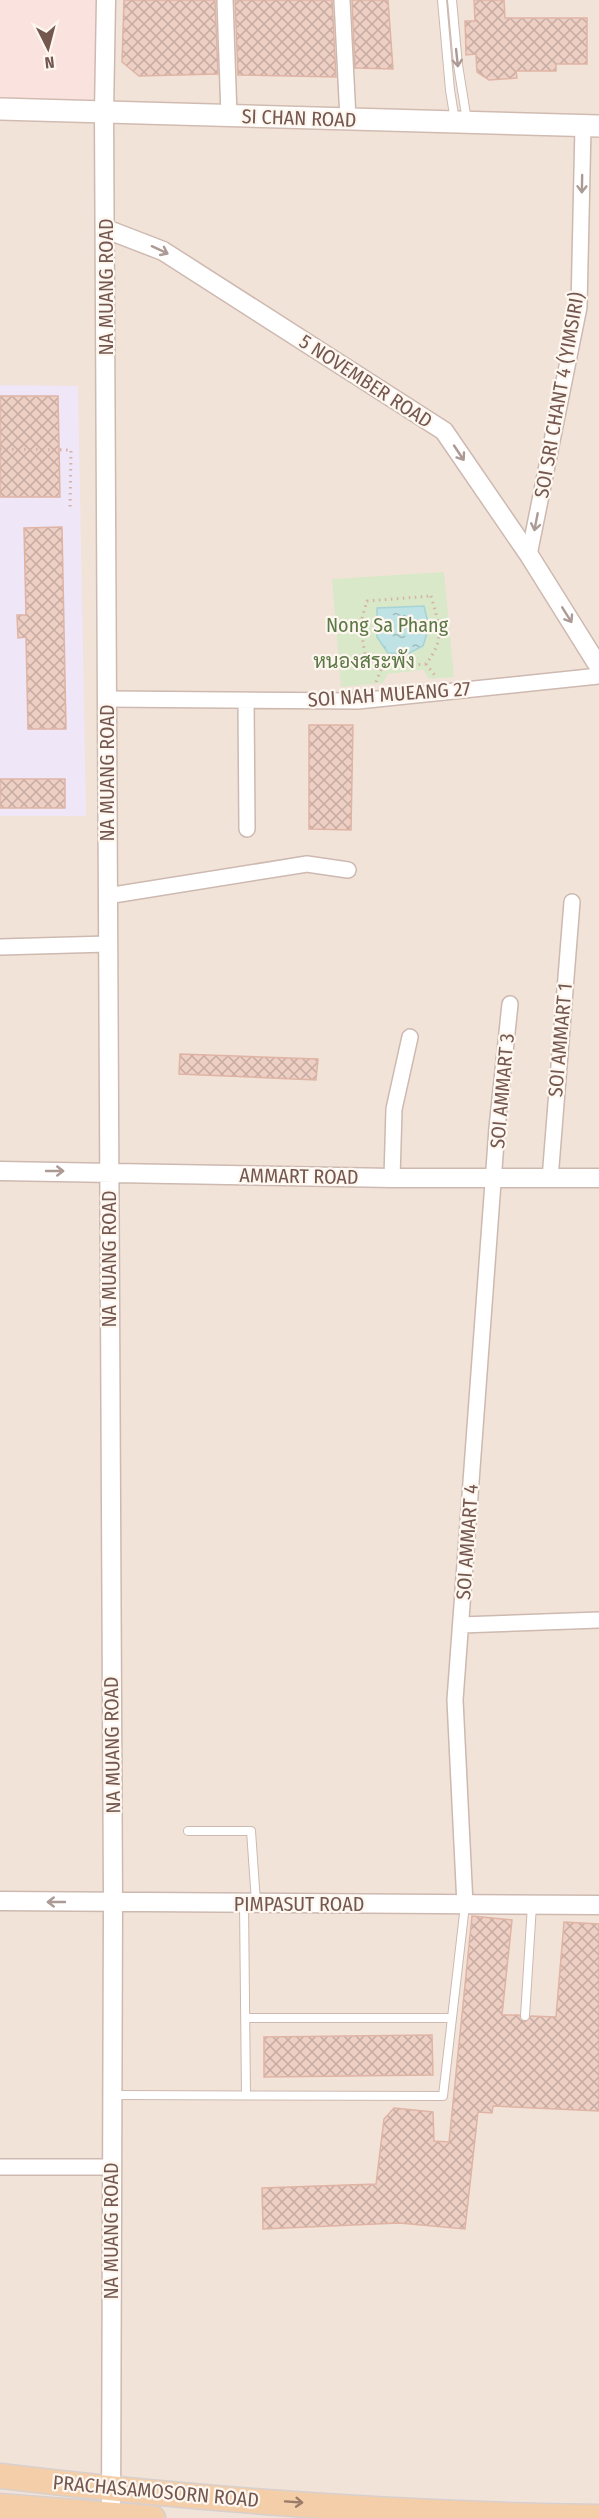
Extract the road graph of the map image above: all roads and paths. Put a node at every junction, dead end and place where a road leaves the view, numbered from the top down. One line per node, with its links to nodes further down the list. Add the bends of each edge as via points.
1 (106, 0): 7 (street, NA MUANG ROAD)
2 (225, 0): 8 (street)
3 (342, 0): 9 (street)
4 (442, 0): 10 (lane, via 450,90)
5 (452, 0): 10 (lane, one-way to 10)
6 (0, 109): 7 (main road, SI CHAN ROAD)
7 (104, 112): 8 (main road, SI CHAN ROAD); 12 (street, NA MUANG ROAD)
8 (229, 116): 9 (main road, SI CHAN ROAD)
9 (348, 119): 10 (main road, SI CHAN ROAD)
10 (461, 122): 11 (main road, SI CHAN ROAD)
11 (591, 126): 15 (street, SOI SRI CHANT 4 (YIMSIRI), one-way to 15, via 579,307)
12 (106, 229): 15 (street, 5 NOVEMBER ROAD, one-way to 15, via 164,251 444,431); 19 (street, NA MUANG ROAD)
13 (0, 449): 14 (path, via 71,450)
14 (70, 511)
15 (529, 555): 17 (street, 5 NOVEMBER ROAD, one-way to 17)
16 (426, 663): 16 (path, via 382,667 365,654 360,625 367,601 431,596 439,625 438,648)
17 (599, 667)
18 (599, 676): 20 (street, SOI NAH MUEANG 27, via 358,701)
19 (107, 699): 20 (street, SOI NAH MUEANG 27); 23 (street, NA MUANG ROAD)
20 (246, 700): 21 (street)
21 (247, 829)
22 (348, 870): 23 (street, via 307,864)
23 (107, 896): 25 (street, NA MUANG ROAD)
24 (572, 902): 34 (street, SOI AMMART 1)
25 (108, 944): 26 (street); 30 (street, NA MUANG ROAD)
26 (0, 947)
27 (510, 1004): 33 (street, SOI AMMART 3)
28 (410, 1037): 31 (street, via 394,1109)
29 (0, 1171): 30 (street, AMMART ROAD, one-way to 30)
30 (109, 1171): 31 (street, AMMART ROAD); 39 (street, NA MUANG ROAD)
31 (392, 1178): 33 (street, AMMART ROAD)
32 (599, 1178): 34 (street, AMMART ROAD)
33 (494, 1179): 34 (street, AMMART ROAD); 36 (street, SOI AMMART 4)
34 (550, 1179)
35 (599, 1620): 36 (street)
36 (461, 1625): 41 (street, SOI AMMART 4, via 455,1700)
37 (188, 1831): 40 (lane, via 251,1831)
38 (0, 1901): 39 (street, PIMPASUT ROAD, one-way to 38)
39 (113, 1902): 40 (street, PIMPASUT ROAD); 47 (street, NA MUANG ROAD)
40 (250, 1904): 41 (street, PIMPASUT ROAD); 45 (lane)
41 (465, 1905): 42 (street, PIMPASUT ROAD); 46 (lane)
42 (532, 1905): 43 (street, PIMPASUT ROAD); 44 (lane)
43 (599, 1905)
44 (525, 2016)
45 (247, 2018): 46 (lane); 48 (lane)
46 (452, 2018): 48 (lane, via 443,2096)
47 (112, 2095): 48 (lane); 50 (street, NA MUANG ROAD)
48 (246, 2095)
49 (0, 2167): 50 (street)
50 (112, 2167): 52 (street, NA MUANG ROAD)
51 (0, 2476): 52 (main road, PRACHASAMOSORN ROAD)
52 (110, 2489): 54 (street, NA MUANG ROAD); 55 (main road, PRACHASAMOSORN ROAD, one-way to 55, via 485,2515)
53 (0, 2506): 54 (main road, PRACHASAMOSORN ROAD)
54 (111, 2517): 56 (main road, PRACHASAMOSORN ROAD)
55 (599, 2517)
56 (153, 2518)

